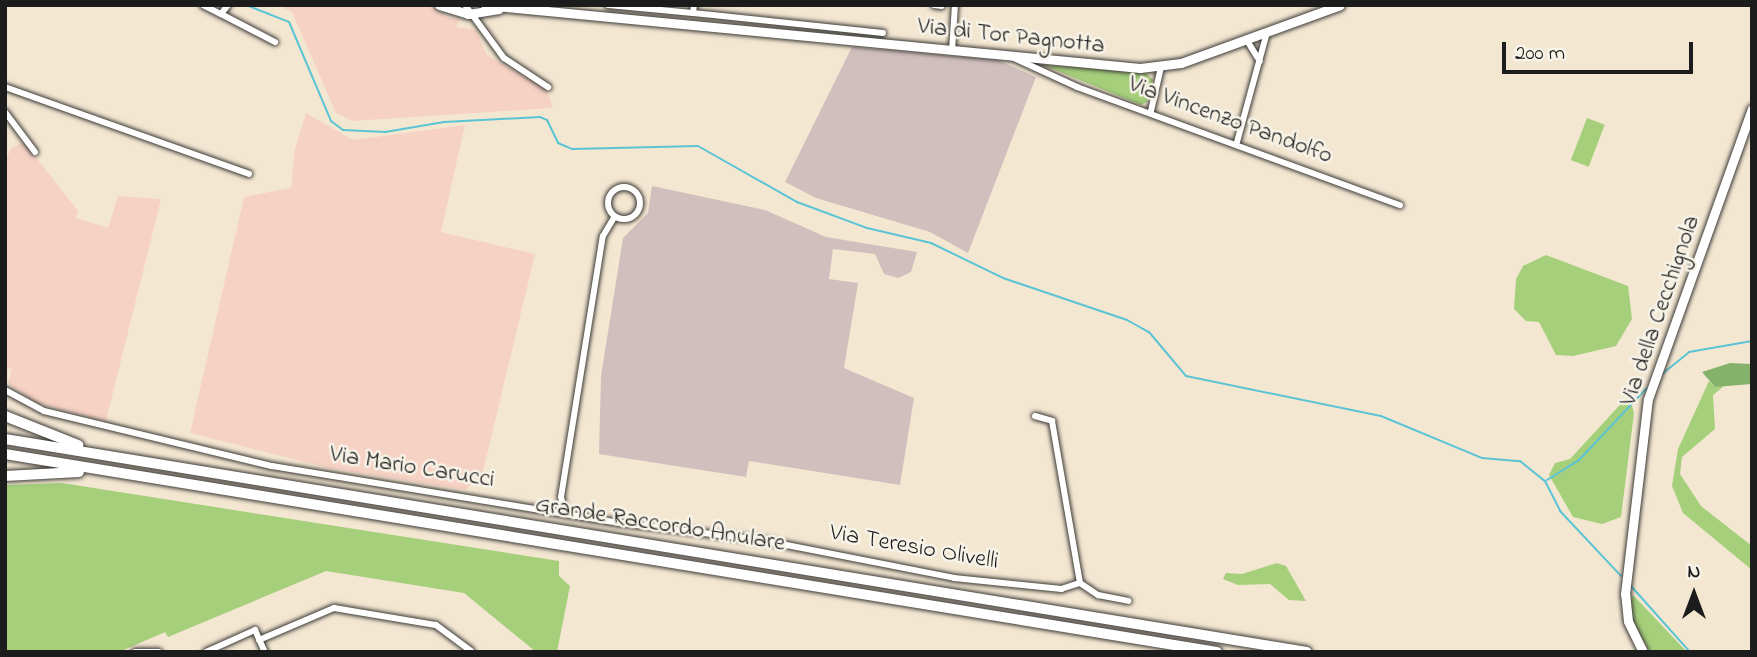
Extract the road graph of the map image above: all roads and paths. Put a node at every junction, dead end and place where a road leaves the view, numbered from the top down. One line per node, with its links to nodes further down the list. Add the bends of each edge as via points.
1 (204, 5): 14 (street)
2 (439, 5): 12 (street, Via di Tor Pagnotta)
3 (485, 5): 11 (street, Via di Tor Pagnotta)
4 (608, 5): 13 (street)
5 (694, 5): 13 (street)
6 (934, 5): 10 (street)
7 (955, 5): 19 (street)
8 (1340, 5): 15 (street, Via di Tor Pagnotta)
9 (228, 6): 14 (street)
10 (943, 6)
11 (500, 8): 12 (street, Via di Tor Pagnotta); 19 (street, Via di Tor Pagnotta)
12 (468, 9): 24 (street, via 504,58)
13 (693, 13): 16 (street)
14 (221, 14): 18 (street)
15 (1268, 32): 17 (street, Via di Tor Pagnotta); 21 (street)
16 (883, 33)
17 (1246, 39): 21 (street); 22 (street, Via di Tor Pagnotta)
18 (275, 42)
19 (952, 51): 20 (street, Via di Tor Pagnotta)
20 (1009, 56): 22 (street, Via di Tor Pagnotta); 26 (street, Via Vincenzo Pandolfo, via 1077,87)
21 (1260, 61): 28 (street)
22 (1161, 67): 26 (street)
23 (5, 86): 30 (street)
24 (548, 87)
25 (1752, 109): 53 (street, Via della Cecchignola, via 1648,399 1625,594 1628,621)
26 (1151, 111): 28 (street, Via Vincenzo Pandolfo)
27 (5, 112): 29 (street)
28 (1237, 142): 31 (street, Via Vincenzo Pandolfo)
29 (35, 152)
30 (249, 174)
31 (1400, 205)
32 (615, 216): 32 (street, via 626,219 637,212 639,200 634,191 623,187 611,193 608,204); 41 (street, via 603,236 561,497)
33 (5, 390): 41 (street, Via Mario Carucci, via 44,411 270,465)
34 (5, 416): 38 (highway, via 57,439)
35 (1035, 416): 42 (street, via 1052,421)
36 (5, 439): 38 (highway, Grande Raccordo Anulare)
37 (5, 454): 39 (highway, Grande Raccordo Anulare)
38 (138, 461): 52 (highway, Grande Raccordo Anulare)
39 (113, 472): 40 (highway); 51 (highway, Grande Raccordo Anulare)
40 (5, 476)
41 (564, 512): 42 (street, Via Teresio Olivelli, via 761,540 954,578 1060,589)
42 (1080, 583): 43 (street, via 1098,595)
43 (1128, 601)
44 (259, 640): 46 (street, via 334,608 436,625); 49 (street, via 255,631); 50 (street)
45 (144, 650): 47 (street); 48 (street)
46 (471, 651)
47 (135, 652)
48 (159, 652)
49 (205, 652)
50 (265, 652)
51 (1217, 652)
52 (1307, 652)
53 (1643, 652)

